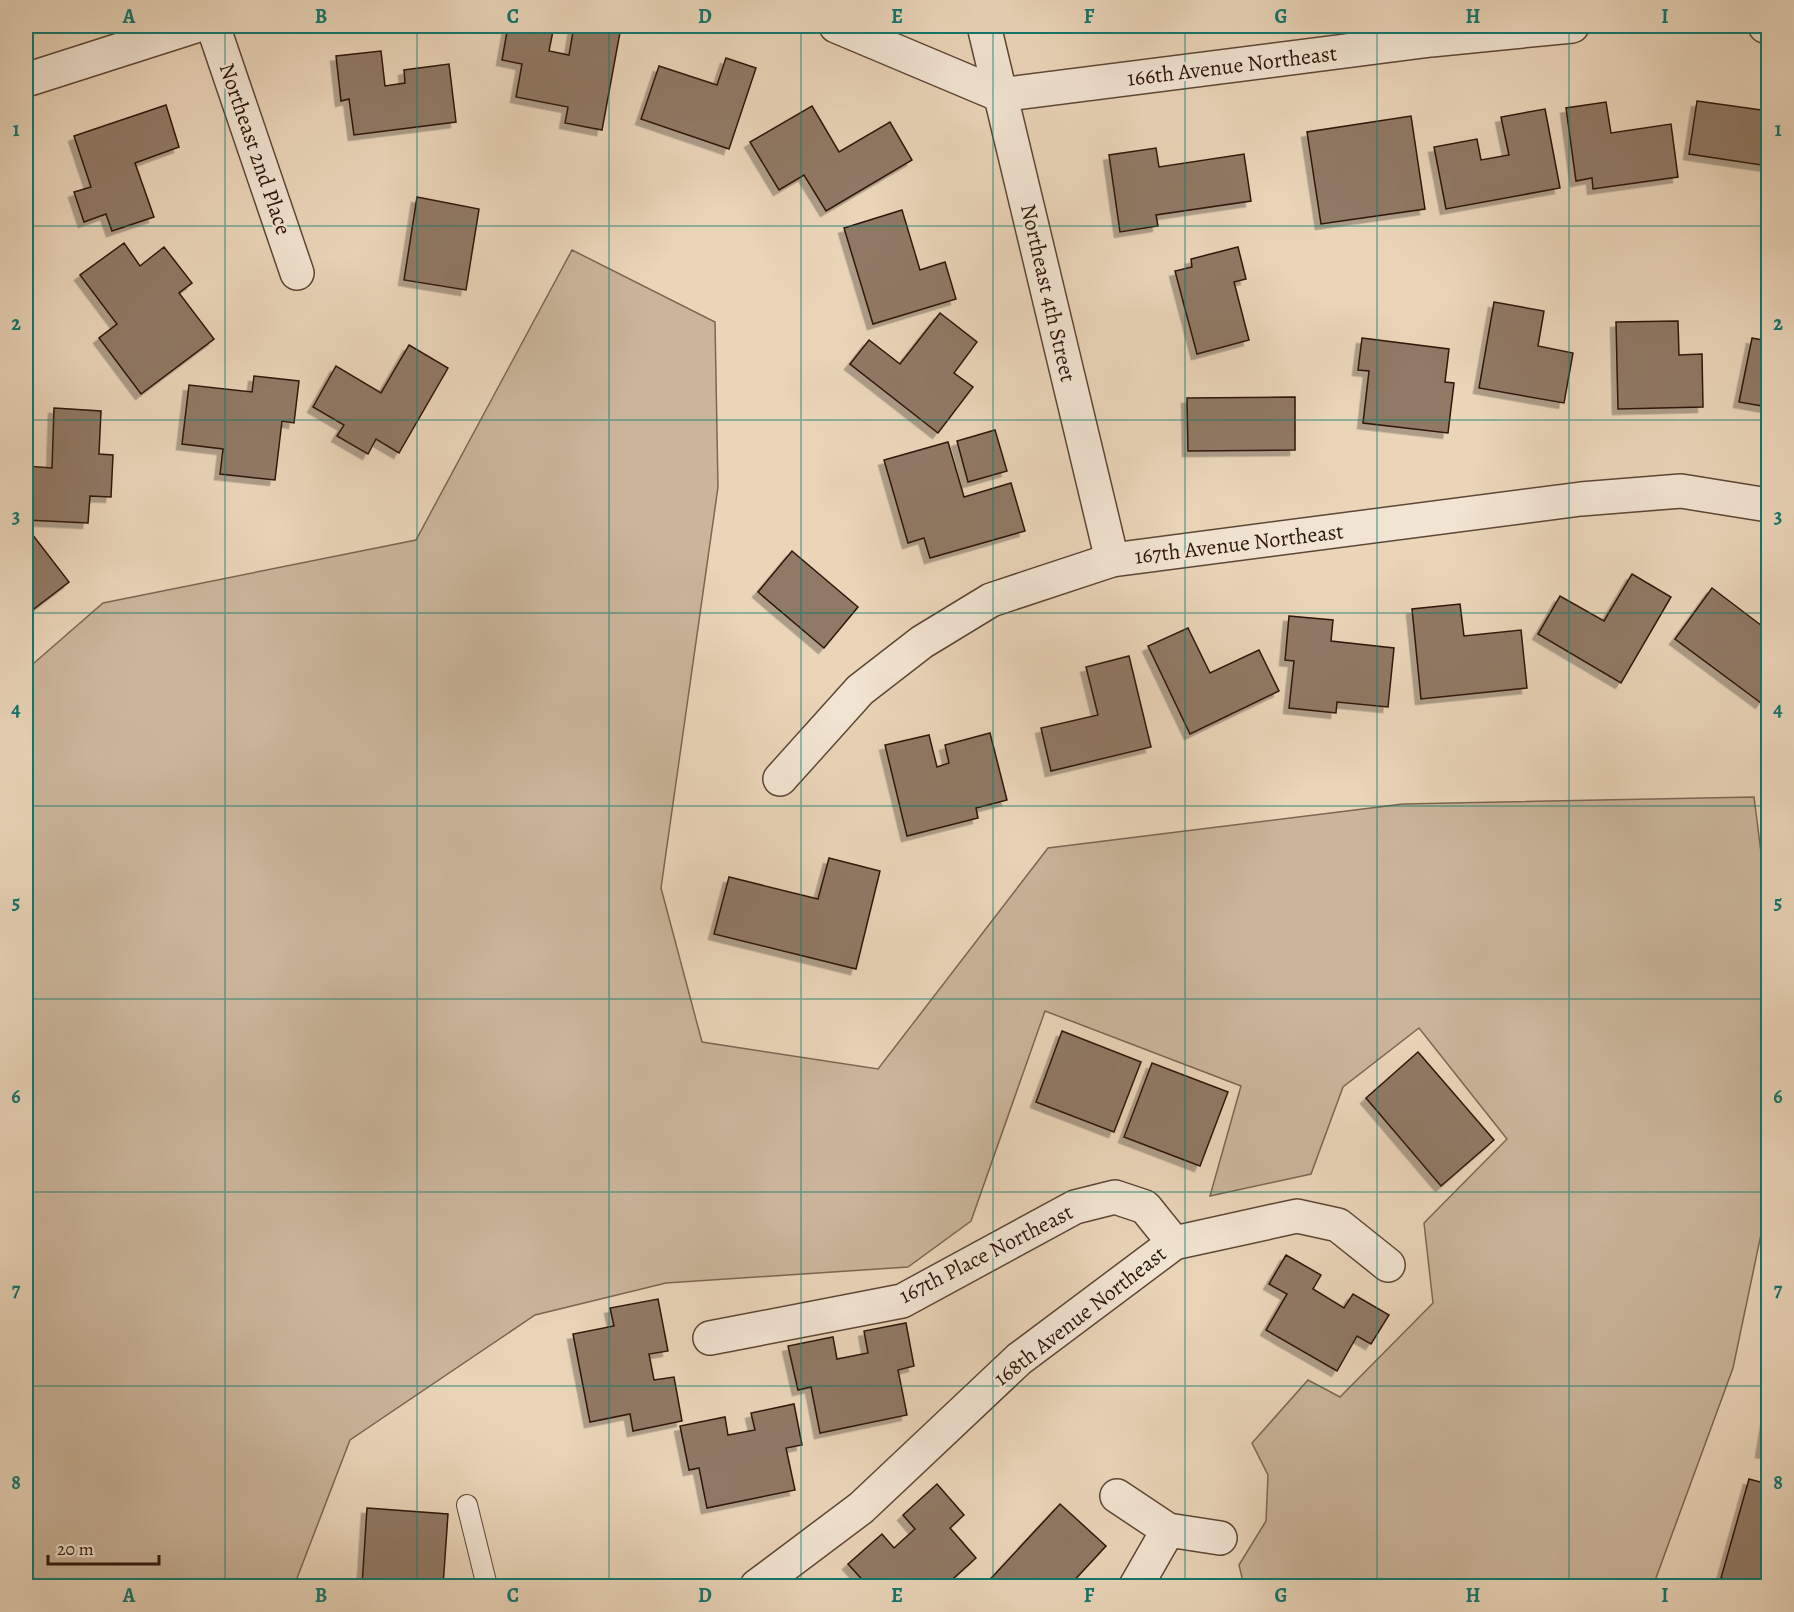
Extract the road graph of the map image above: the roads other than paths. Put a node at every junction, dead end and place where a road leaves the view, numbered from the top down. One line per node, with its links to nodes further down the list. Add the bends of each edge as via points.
1 (195, 26): 7 (street)
2 (213, 26): 9 (street, Northeast 2nd Place)
3 (836, 26): 8 (street)
4 (984, 26): 8 (street, Northeast 4th Street)
5 (1572, 26): 6 (street, 166th Avenue Northeast)
6 (1430, 33): 8 (street, 166th Avenue Northeast)
7 (26, 80)
8 (1000, 95): 11 (street, Northeast 4th Street)
9 (297, 273)
10 (1768, 505): 11 (street, 167th Avenue Northeast, via 1681,491 1581,499)
11 (1112, 560): 12 (street, 167th Avenue Northeast, via 991,600 922,642 860,690)
12 (780, 779)
13 (1174, 1242): 14 (street, 168th Avenue Northeast, via 1297,1216 1338,1225); 15 (street, 167th Place Northeast, via 1145,1207 1115,1197 1075,1207 902,1301); 21 (street, 168th Avenue Northeast, via 1019,1359 861,1508)
14 (1388, 1265)
15 (710, 1338)
16 (1117, 1496): 18 (street)
17 (467, 1505): 20 (lane)
18 (1168, 1530): 19 (street); 22 (street)
19 (1220, 1538)
20 (487, 1587)
21 (757, 1587)
22 (1136, 1587)

